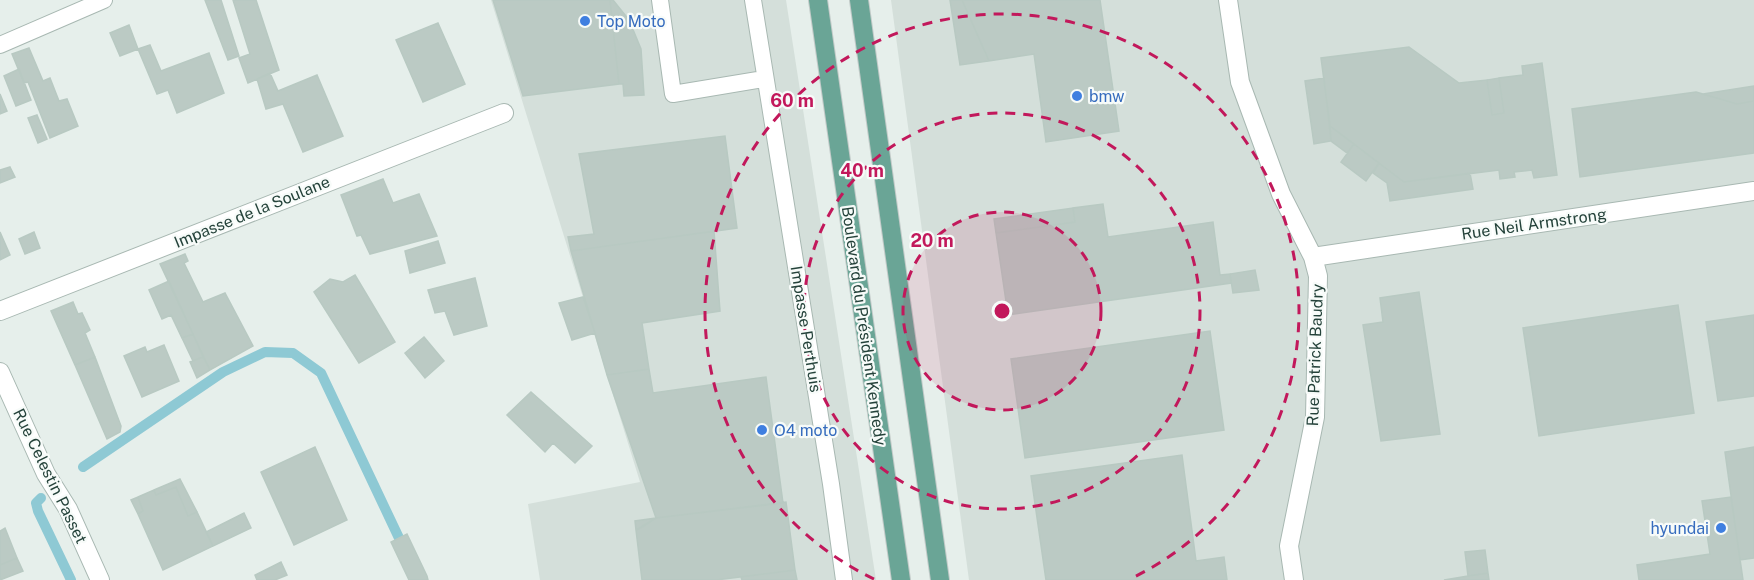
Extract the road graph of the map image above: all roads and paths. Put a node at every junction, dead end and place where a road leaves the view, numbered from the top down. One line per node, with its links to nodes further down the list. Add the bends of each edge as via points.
1 (104, 0): 7 (lane)
2 (660, 0): 8 (lane, via 673,94)
3 (753, 0): 8 (lane, Impasse Perthuis)
4 (818, 0): 16 (main road, Boulevard du Président Kennedy)
5 (859, 0): 17 (main road)
6 (1228, 0): 11 (street, Rue Patrick Baudry, via 1240,82 1281,194)
7 (0, 45)
8 (764, 79): 15 (lane, Impasse Perthuis)
9 (504, 113): 12 (street, Impasse de la Soulane)
10 (1754, 191): 11 (street, Rue Neil Armstrong)
11 (1313, 257): 18 (street, Rue Patrick Baudry, via 1318,276 1315,417 1289,546)
12 (0, 311)
13 (0, 372): 14 (street, Rue Celestin Passet, via 45,474 68,509)
14 (100, 580)
15 (844, 580)
16 (901, 580)
17 (940, 580)
18 (1294, 580)

